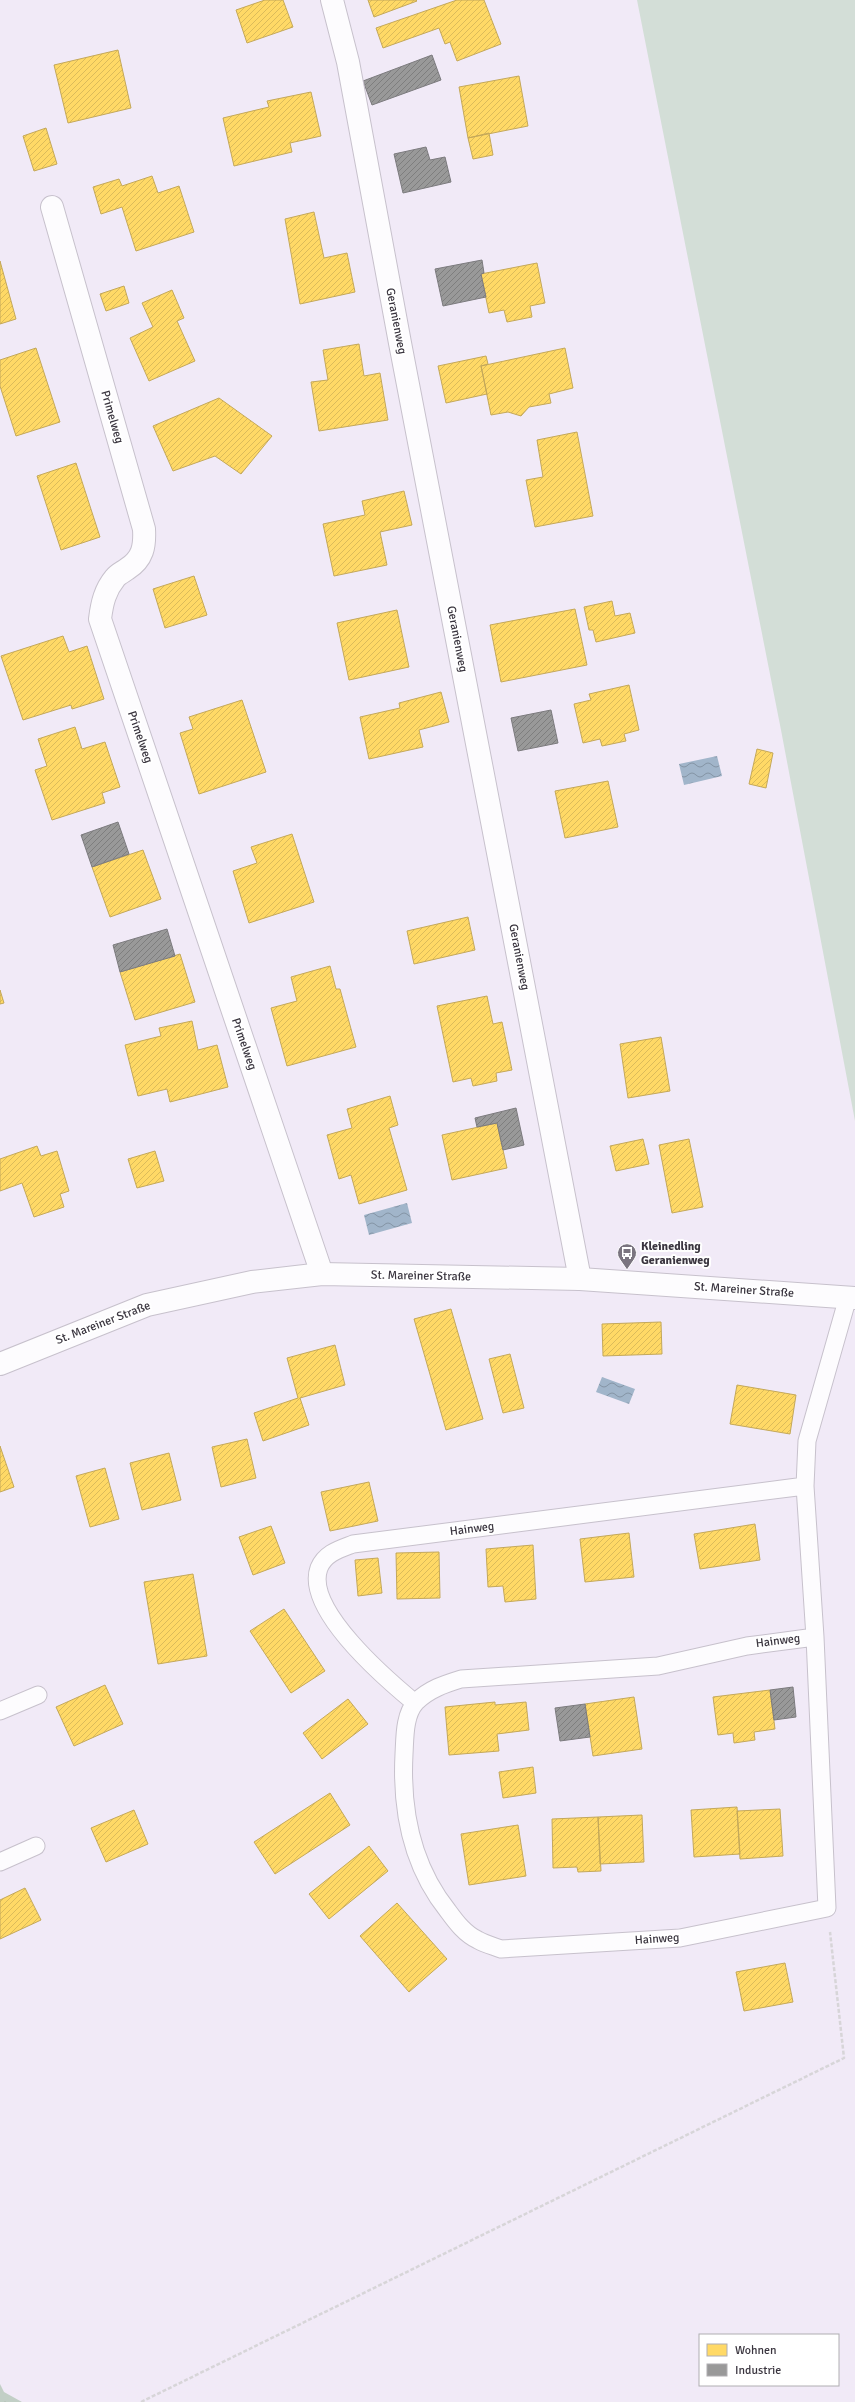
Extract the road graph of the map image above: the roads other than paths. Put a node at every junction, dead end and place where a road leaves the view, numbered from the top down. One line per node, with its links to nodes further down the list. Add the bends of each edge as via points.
1 (332, 0): 4 (street, Geranienweg, via 348,62)
2 (52, 207): 3 (street, Primelweg, via 144,529 145,545 141,556 115,577 103,598 100,619)
3 (322, 1274): 4 (street, St. Mareiner Straße); 6 (street, St. Mareiner Straße, via 252,1282 147,1305)
4 (580, 1278): 5 (street, St. Mareiner Straße)
5 (851, 1297): 7 (lane, Hainweg, via 807,1441)
6 (0, 1364)
7 (805, 1486): 8 (lane, Hainweg); 10 (lane, Hainweg, via 353,1544 330,1554 320,1567 317,1584 324,1608 376,1670)
8 (815, 1637): 10 (lane, Hainweg, via 747,1646 658,1666 461,1679 434,1688); 10 (lane, Hainweg, via 827,1908 680,1938 500,1949 477,1940 459,1925 433,1892 416,1856 406,1813 403,1777 406,1727)
9 (38, 1695): 11 (lane)
10 (415, 1703)
11 (0, 1711)
12 (36, 1846): 13 (lane)
13 (0, 1862)

